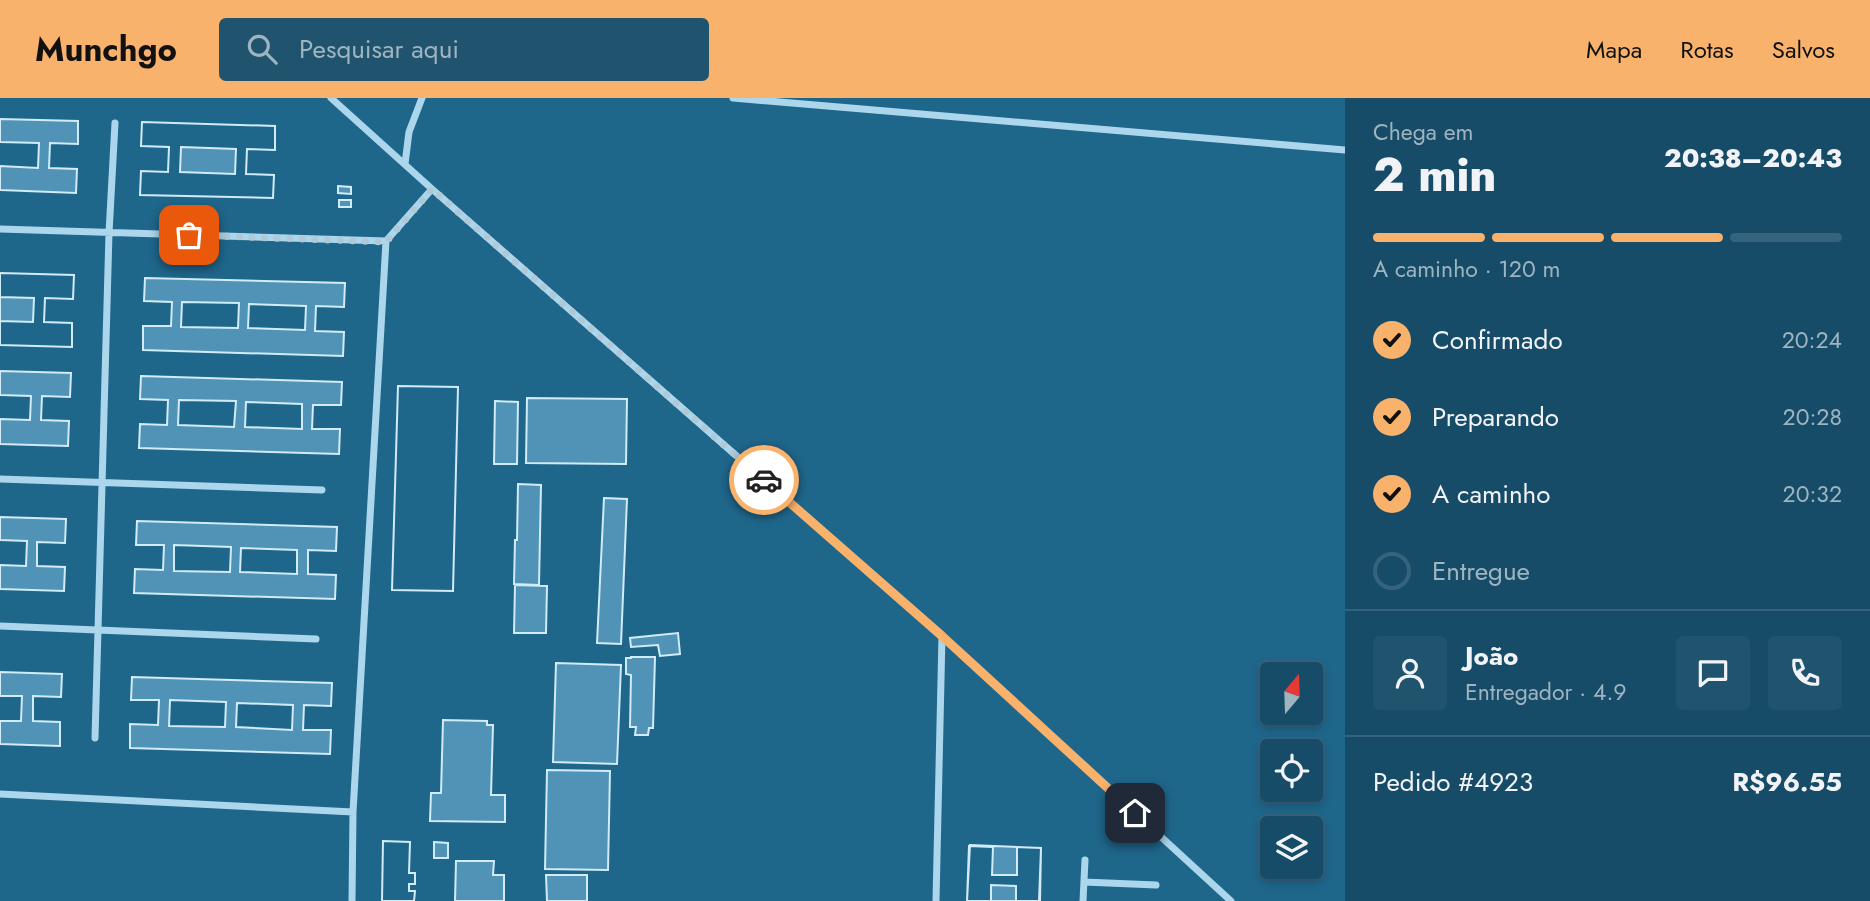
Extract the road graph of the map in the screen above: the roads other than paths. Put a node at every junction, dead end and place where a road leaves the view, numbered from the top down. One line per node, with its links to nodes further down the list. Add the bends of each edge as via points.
1 (331, 98): 6 (street)
2 (422, 98): 6 (street, via 409,132)
3 (733, 98): 5 (street)
4 (115, 123): 9 (street)
5 (1345, 150)
6 (405, 164): 7 (street)
7 (432, 189): 10 (street); 16 (street)
8 (0, 229): 9 (street)
9 (109, 233): 10 (street); 12 (street)
10 (386, 242): 20 (street)
11 (0, 479): 12 (street)
12 (102, 483): 13 (street); 15 (street)
13 (321, 490)
14 (0, 626): 15 (street)
15 (99, 631): 17 (street); 18 (street)
16 (942, 636): 25 (street); 27 (street)
17 (316, 639)
18 (95, 738)
19 (0, 794): 20 (street)
20 (354, 812): 24 (street)
21 (1085, 860): 22 (street)
22 (1084, 882): 23 (street); 26 (street)
23 (1156, 885)
24 (352, 901)
25 (936, 901)
26 (1083, 901)
27 (1231, 901)

